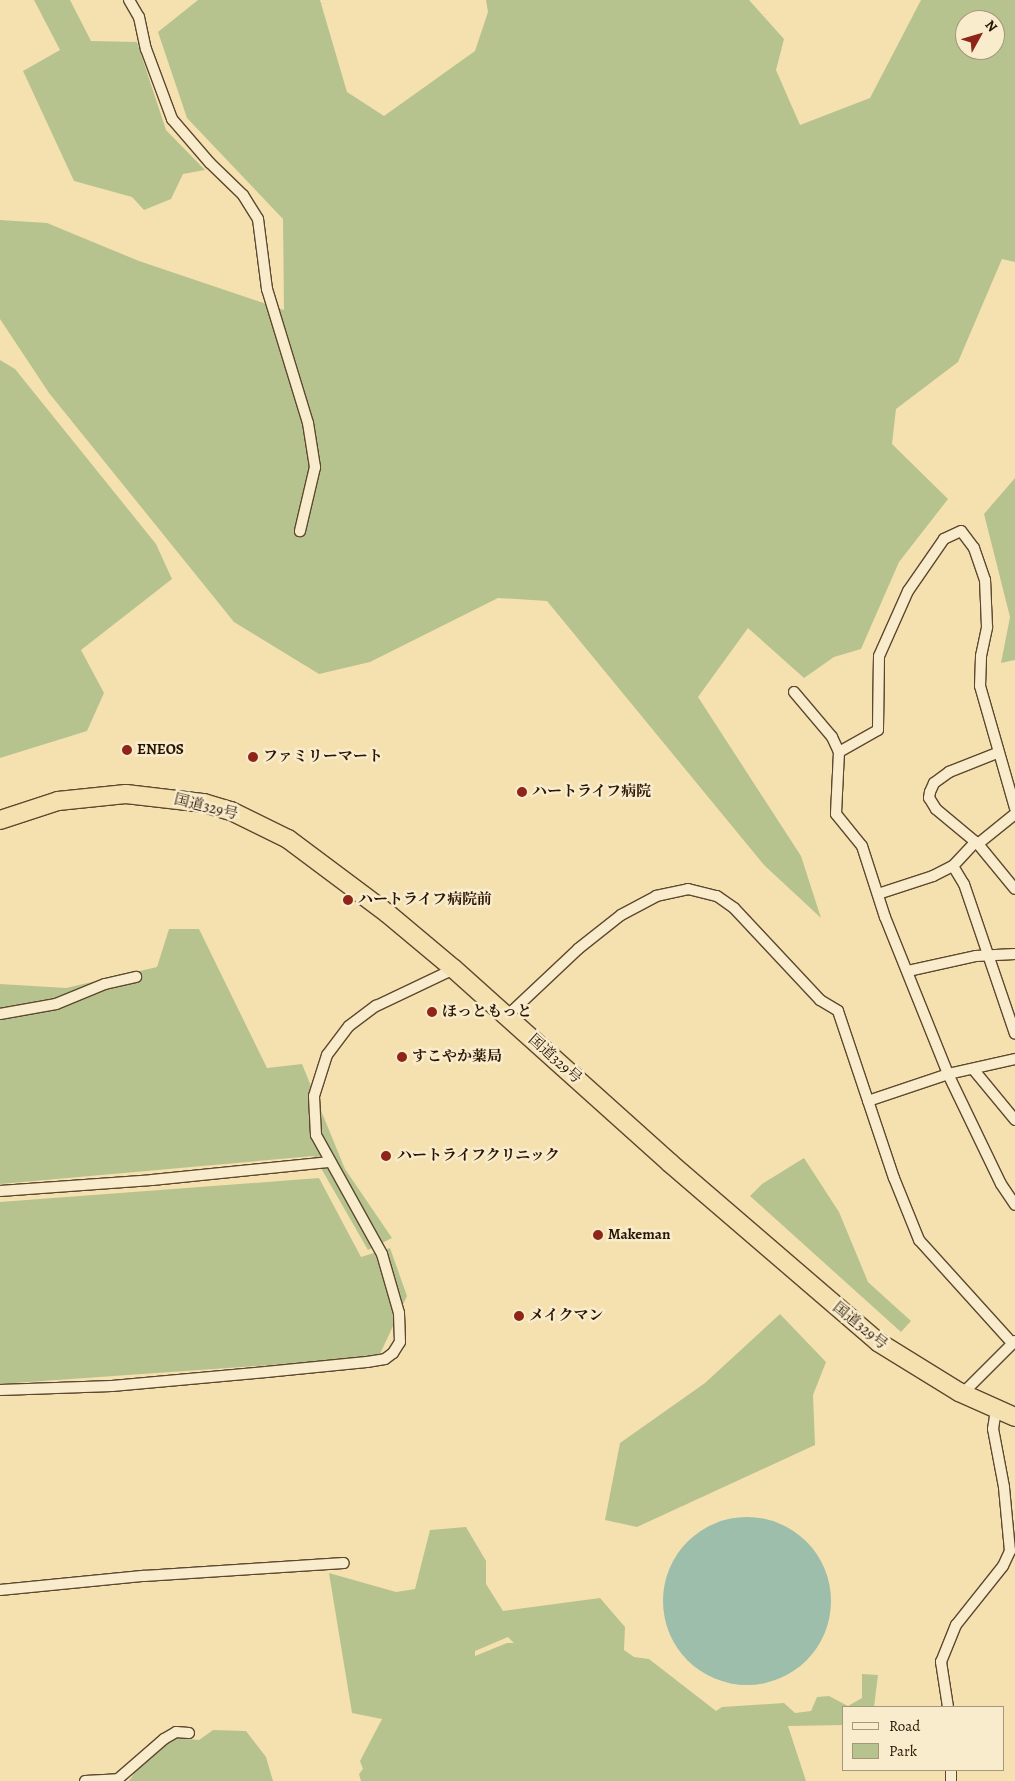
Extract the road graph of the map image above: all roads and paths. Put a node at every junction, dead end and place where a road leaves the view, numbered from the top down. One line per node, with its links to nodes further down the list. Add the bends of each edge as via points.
1 (129, 0): 2 (street, via 139,17 146,49 172,119 243,195 258,219 267,289 308,423 315,467)
2 (300, 531)
3 (794, 692): 4 (street, via 832,737)
4 (839, 752): 5 (street, via 878,730 879,656 908,592 944,539 961,531 974,548 985,580 987,627 981,656 980,686); 12 (street, via 836,814 862,846)
5 (997, 753): 6 (street); 9 (street, via 949,772 934,783 930,792 929,798 936,809)
6 (1015, 808)
7 (1015, 814): 9 (street)
8 (0, 820): 15 (highway, 国道329号, via 58,801 126,794 163,797 231,811 274,832 315,858)
9 (976, 844): 10 (street); 11 (street)
10 (953, 866): 12 (street); 14 (street, via 964,884)
11 (1015, 889)
12 (878, 894): 16 (street)
13 (1015, 954): 14 (street)
14 (987, 955): 16 (street); 20 (street)
15 (454, 969): 19 (highway, 国道329号); 26 (street, via 376,1006 349,1026 327,1055 314,1096 314,1118 316,1135)
16 (908, 971): 23 (street)
17 (136, 977): 18 (street, via 105,984 56,1004)
18 (0, 1014)
19 (507, 1016): 24 (street, via 578,949 621,915 656,896 688,889 707,892 734,908 820,1000 838,1011); 31 (highway, 国道329号, via 670,1163 878,1342)
20 (1015, 1034)
21 (1015, 1058): 22 (street)
22 (973, 1069): 23 (street); 25 (street)
23 (948, 1074): 24 (street); 28 (street, via 1001,1184)
24 (868, 1101): 29 (street, via 919,1240)
25 (1015, 1120)
26 (328, 1162): 27 (street); 30 (street, via 382,1254 400,1328 400,1342 385,1359 112,1386)
27 (0, 1191)
28 (1015, 1205)
29 (1014, 1342): 31 (street)
30 (0, 1390)
31 (962, 1394): 32 (highway, 国道329号)
32 (996, 1409): 33 (highway, 国道329号); 36 (street, via 993,1429 1004,1487 1010,1551 1003,1566 956,1626 941,1662)
33 (1015, 1417)
34 (344, 1563): 35 (street, via 144,1576)
35 (0, 1590)
36 (948, 1706)
37 (189, 1733): 38 (street, via 176,1732 164,1738 118,1779)
38 (85, 1781)

